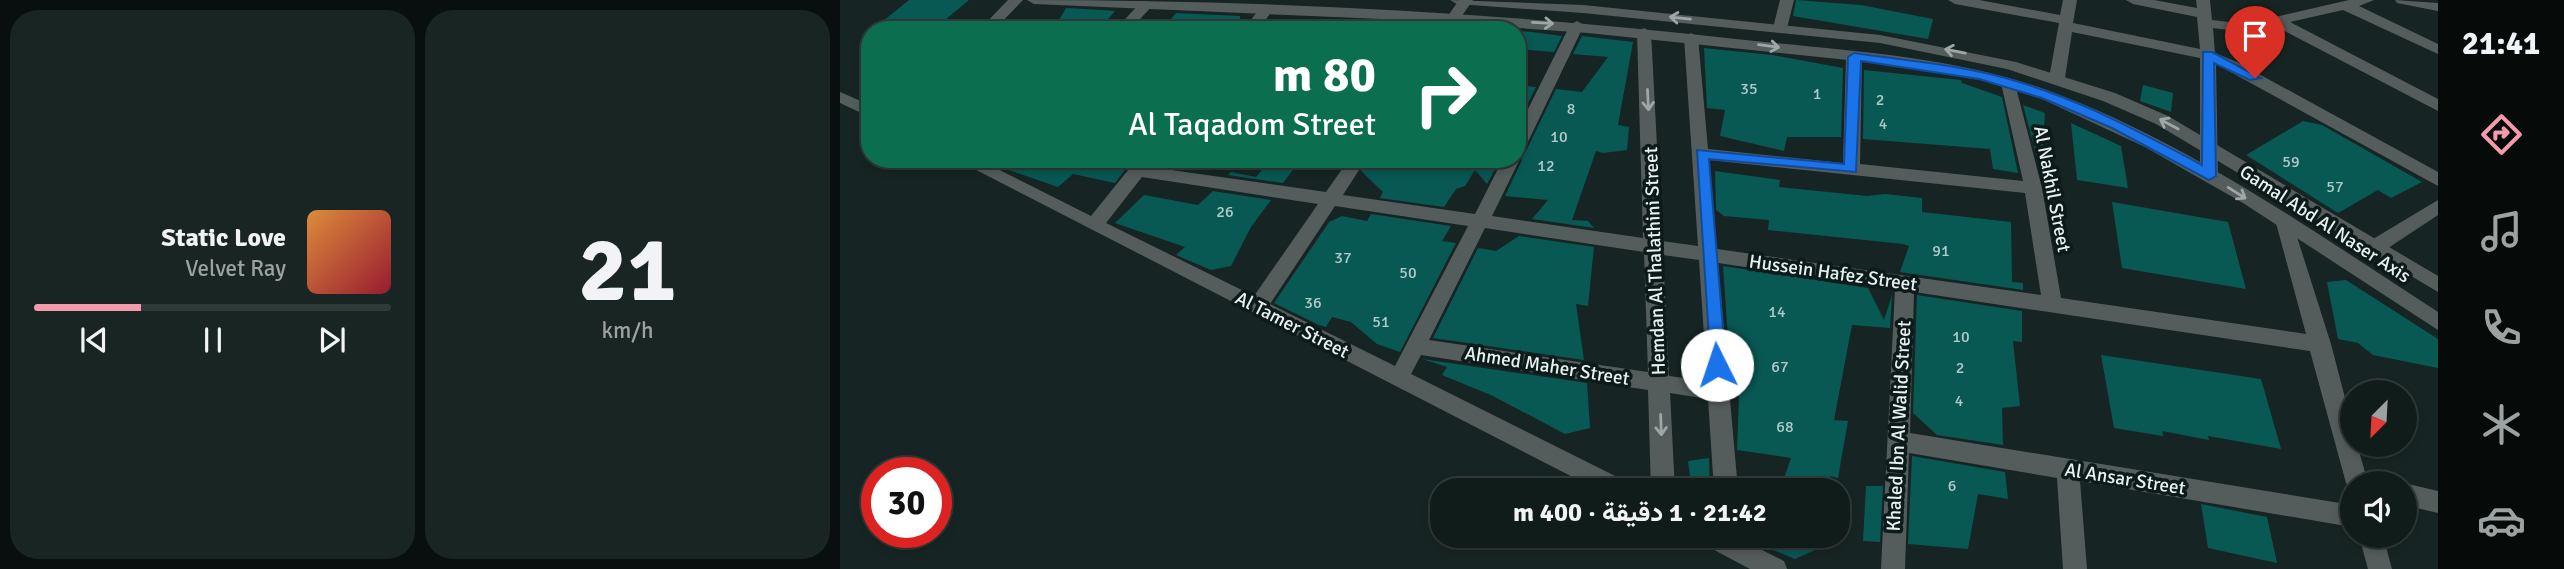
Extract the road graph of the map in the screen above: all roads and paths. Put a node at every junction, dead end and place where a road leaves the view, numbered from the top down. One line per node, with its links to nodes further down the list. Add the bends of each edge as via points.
1 (1016, 0): 17 (street)
2 (1034, 0): 12 (street, Gamal Abd Al Naser Axis)
3 (1457, 0): 4 (street, Gamal Abd Al Naser Axis)
4 (1466, 0): 11 (street, Gamal Abd Al Naser Axis); 21 (street)
5 (1787, 0): 26 (street)
6 (1955, 0): 23 (street)
7 (2070, 0): 23 (street)
8 (2133, 0): 16 (street)
9 (2367, 0): 13 (street)
10 (2402, 0): 14 (street)
11 (1584, 4): 26 (street, Gamal Abd Al Naser Axis, one-way to 11)
12 (1146, 5): 15 (street, Gamal Abd Al Naser Axis); 18 (street)
13 (2347, 6): 22 (street); 29 (street)
14 (2436, 7)
15 (1266, 10): 19 (street); 20 (street, Gamal Abd Al Naser Axis)
16 (2204, 12): 22 (street, via 2245,28); 30 (street)
17 (995, 21)
18 (1131, 21)
19 (1258, 21)
20 (1410, 21)
21 (1451, 21)
22 (2277, 21): 35 (street)
23 (2066, 23): 30 (street); 32 (street)
24 (1526, 25): 25 (street, Gamal Abd Al Naser Axis, one-way to 25)
25 (1577, 25): 27 (street, Gamal Abd Al Naser Axis); 37 (street)
26 (1780, 28): 32 (street, Gamal Abd Al Naser Axis, one-way to 26, via 1932,47)
27 (1644, 32): 28 (street, Gamal Abd Al Naser Axis); 54 (street, Hemdan Al Thalathini Street, one-way to 54)
28 (1691, 37): 31 (street, Gamal Abd Al Naser Axis, one-way to 31); 39 (street)
29 (2438, 50)
30 (2208, 55): 38 (street); 47 (street)
31 (1854, 57): 33 (street, Gamal Abd Al Naser Axis); 45 (street)
32 (2057, 78): 38 (street, Gamal Abd Al Naser Axis, one-way to 32, via 2162,120)
33 (2009, 83): 46 (street, Gamal Abd Al Naser Axis, via 2117,125); 48 (street, Al Nakhil Street)
34 (840, 97): 36 (street)
35 (2438, 106)
36 (861, 108)
37 (1526, 130)
38 (2210, 147): 46 (street); 55 (street, Gamal Abd Al Naser Axis)
39 (1702, 153): 45 (street); 56 (street)
40 (998, 168): 53 (street, Al Tamer Street)
41 (1140, 168): 53 (street)
42 (1159, 168): 49 (street, Hussein Hafez Street)
43 (1352, 168): 49 (street)
44 (1508, 168): 51 (street)
45 (1851, 169): 48 (street)
46 (2209, 176): 52 (street, Gamal Abd Al Naser Axis, one-way to 52)
47 (2438, 180)
48 (2033, 188): 59 (street, Al Nakhil Street)
49 (1332, 199): 51 (street, Hussein Hafez Street); 60 (street)
50 (2438, 206): 55 (street)
51 (1482, 221): 54 (street, Hussein Hafez Street); 63 (street)
52 (2285, 223): 61 (street, Gamal Abd Al Naser Axis); 62 (street)
53 (1094, 225): 60 (street, Al Tamer Street)
54 (1655, 247): 56 (street, Hussein Hafez Street); 65 (street, Hemdan Al Thalathini Street)
55 (2375, 247): 58 (street, Gamal Abd Al Naser Axis)
56 (1709, 254): 57 (street, Hussein Hafez Street); 66 (street)
57 (1905, 283): 59 (street, Hussein Hafez Street); 67 (street, Khaled Ibn Al Walid Street)
58 (2438, 285)
59 (2052, 304): 62 (street, Hussein Hafez Street)
60 (1257, 307): 64 (street, Al Tamer Street)
61 (2438, 322)
62 (2320, 344): 69 (street)
63 (1416, 346): 64 (street); 65 (street, Ahmed Maher Street)
64 (1399, 379): 70 (street, Al Tamer Street)
65 (1660, 383): 66 (street, Ahmed Maher Street); 71 (street, Hemdan Al Thalathini Street, one-way to 71)
66 (1719, 392): 72 (street)
67 (1897, 441): 68 (street, Al Ansar Street); 79 (street, Khaled Ibn Al Walid Street)
68 (2067, 469): 75 (street, Al Ansar Street); 80 (street)
69 (2355, 471)
70 (1597, 478)
71 (1663, 478)
72 (1725, 478)
73 (2417, 497): 74 (street)
74 (2438, 502)
75 (2340, 514)
76 (1739, 548): 78 (street)
77 (2374, 548): 81 (street)
78 (1775, 569)
79 (1893, 569)
80 (2075, 569)
81 (2380, 569)

